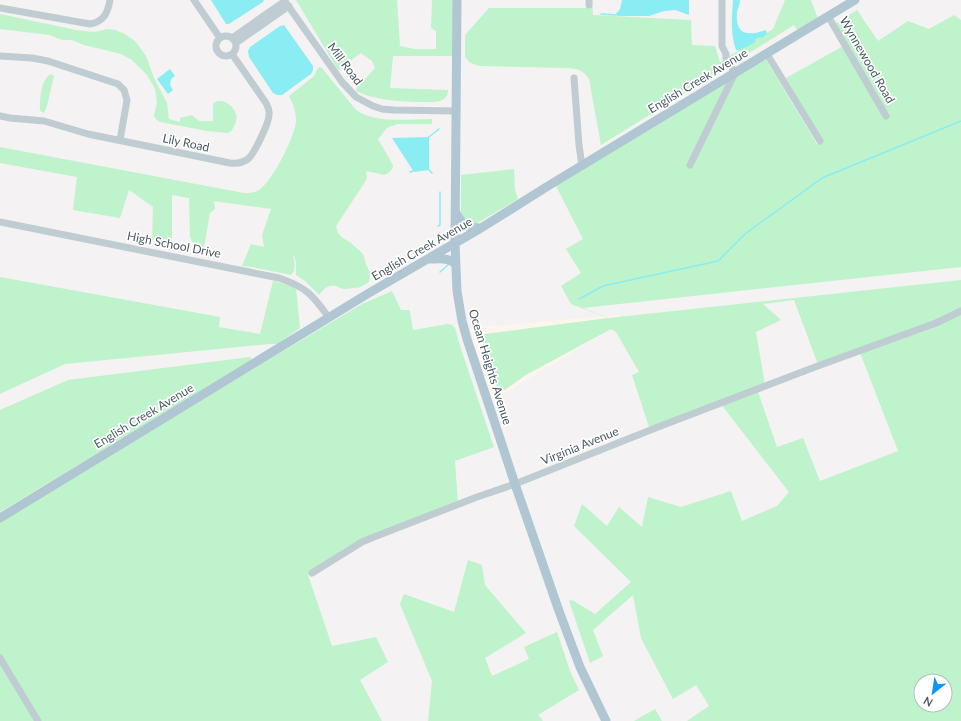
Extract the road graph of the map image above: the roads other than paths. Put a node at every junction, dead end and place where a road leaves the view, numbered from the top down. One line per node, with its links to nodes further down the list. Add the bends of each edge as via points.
1 (110, 0): 7 (street, via 105,16 90,24)
2 (194, 0): 9 (street)
3 (457, 0): 16 (main road, Ocean Heights Avenue)
4 (722, 0): 14 (street, via 723,49)
5 (855, 0): 8 (main road, English Creek Avenue)
6 (286, 2): 10 (street); 16 (street, Mill Road, via 342,82 356,96 382,109)
7 (0, 8)
8 (828, 16): 12 (main road, English Creek Avenue); 18 (street, Wynnewood Road)
9 (220, 38): 10 (street, via 226,36); 11 (street, via 216,49 218,52 226,56)
10 (234, 41): 11 (street, via 236,49)
11 (232, 54): 19 (street, Lily Road, via 269,111 267,123 254,152 248,159 233,163)
12 (767, 54): 14 (main road, English Creek Avenue); 20 (street)
13 (0, 56): 19 (street, via 48,61 118,84 124,90 127,100)
14 (737, 72): 21 (street); 22 (main road, English Creek Avenue)
15 (574, 78): 22 (street)
16 (456, 111): 23 (main road, Ocean Heights Avenue)
17 (0, 116): 19 (street, Lily Road, via 44,121)
18 (886, 116)
19 (120, 140)
20 (820, 142)
21 (690, 165)
22 (582, 166): 25 (main road, English Creek Avenue)
23 (456, 214): 25 (main road, via 466,226); 26 (main road, Ocean Heights Avenue)
24 (0, 222): 30 (street, High School Drive, via 279,278 296,284 310,294)
25 (481, 228): 26 (main road, English Creek Avenue)
26 (455, 243): 27 (main road, English Creek Avenue); 28 (main road, Ocean Heights Avenue)
27 (429, 259): 28 (main road, via 448,259); 30 (main road, English Creek Avenue)
28 (456, 265): 31 (main road, Ocean Heights Avenue, via 457,292 467,339)
29 (961, 311): 31 (street, Virginia Avenue, via 936,323 658,427)
30 (329, 318): 32 (main road, English Creek Avenue)
31 (515, 484): 33 (street, Virginia Avenue, via 362,542); 36 (main road, Ocean Heights Avenue, via 559,611)
32 (0, 518)
33 (312, 573)
34 (0, 658): 35 (street)
35 (38, 721)
36 (606, 721)

